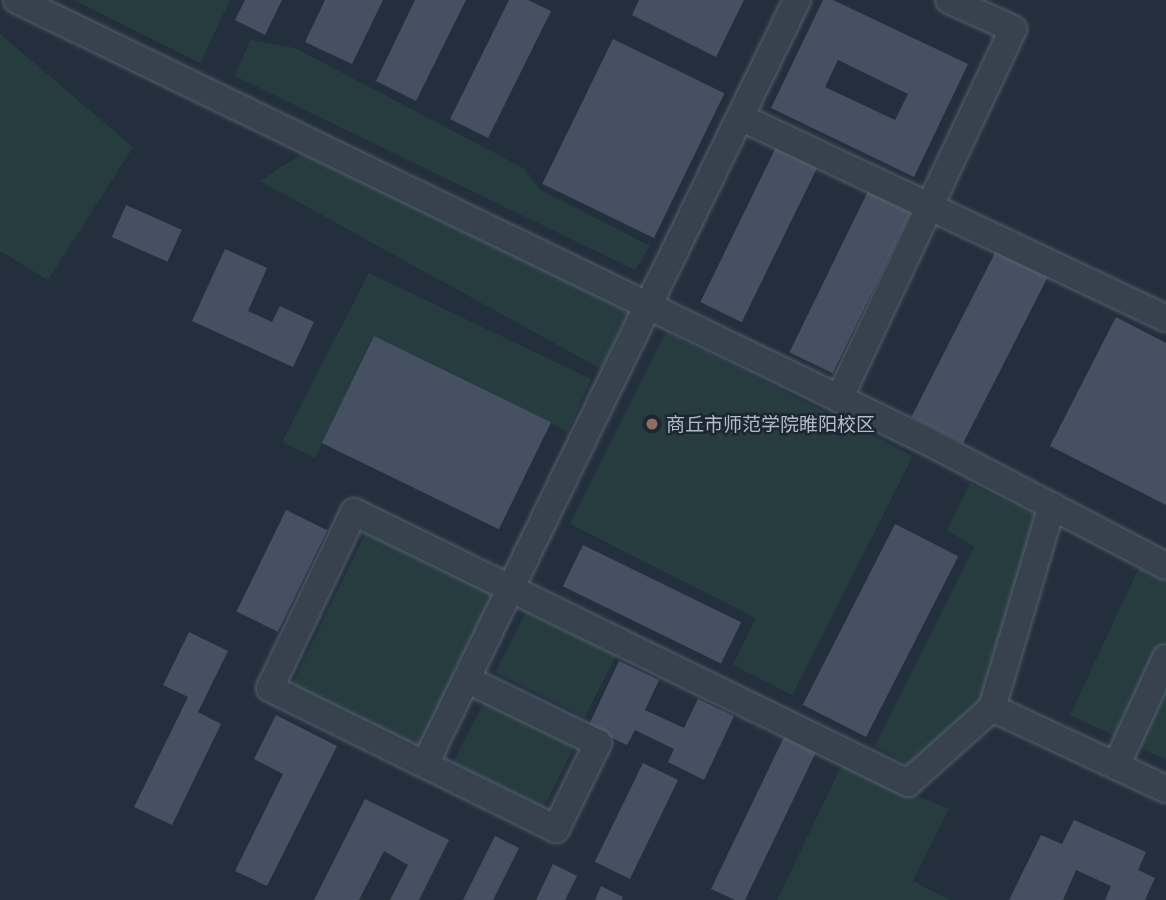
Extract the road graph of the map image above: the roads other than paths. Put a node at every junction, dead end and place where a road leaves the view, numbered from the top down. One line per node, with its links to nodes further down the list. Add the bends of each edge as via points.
1 (17, 0): 6 (lane)
2 (797, 0): 4 (lane)
3 (948, 0): 5 (lane, via 1013,29)
4 (740, 117): 5 (lane); 6 (lane)
5 (931, 204): 7 (lane); 8 (lane)
6 (650, 308): 8 (lane); 11 (lane)
7 (1166, 318)
8 (839, 399): 9 (lane)
9 (1052, 506): 10 (lane); 14 (lane)
10 (1166, 566)
11 (511, 586): 13 (lane); 14 (lane, via 908,783); 15 (lane, via 354,512 348,524 270,688)
12 (1166, 658): 16 (lane)
13 (466, 679): 15 (lane); 15 (lane, via 598,743 556,829)
14 (992, 708): 16 (lane)
15 (425, 764)
16 (1116, 766): 17 (lane)
17 (1166, 789)

